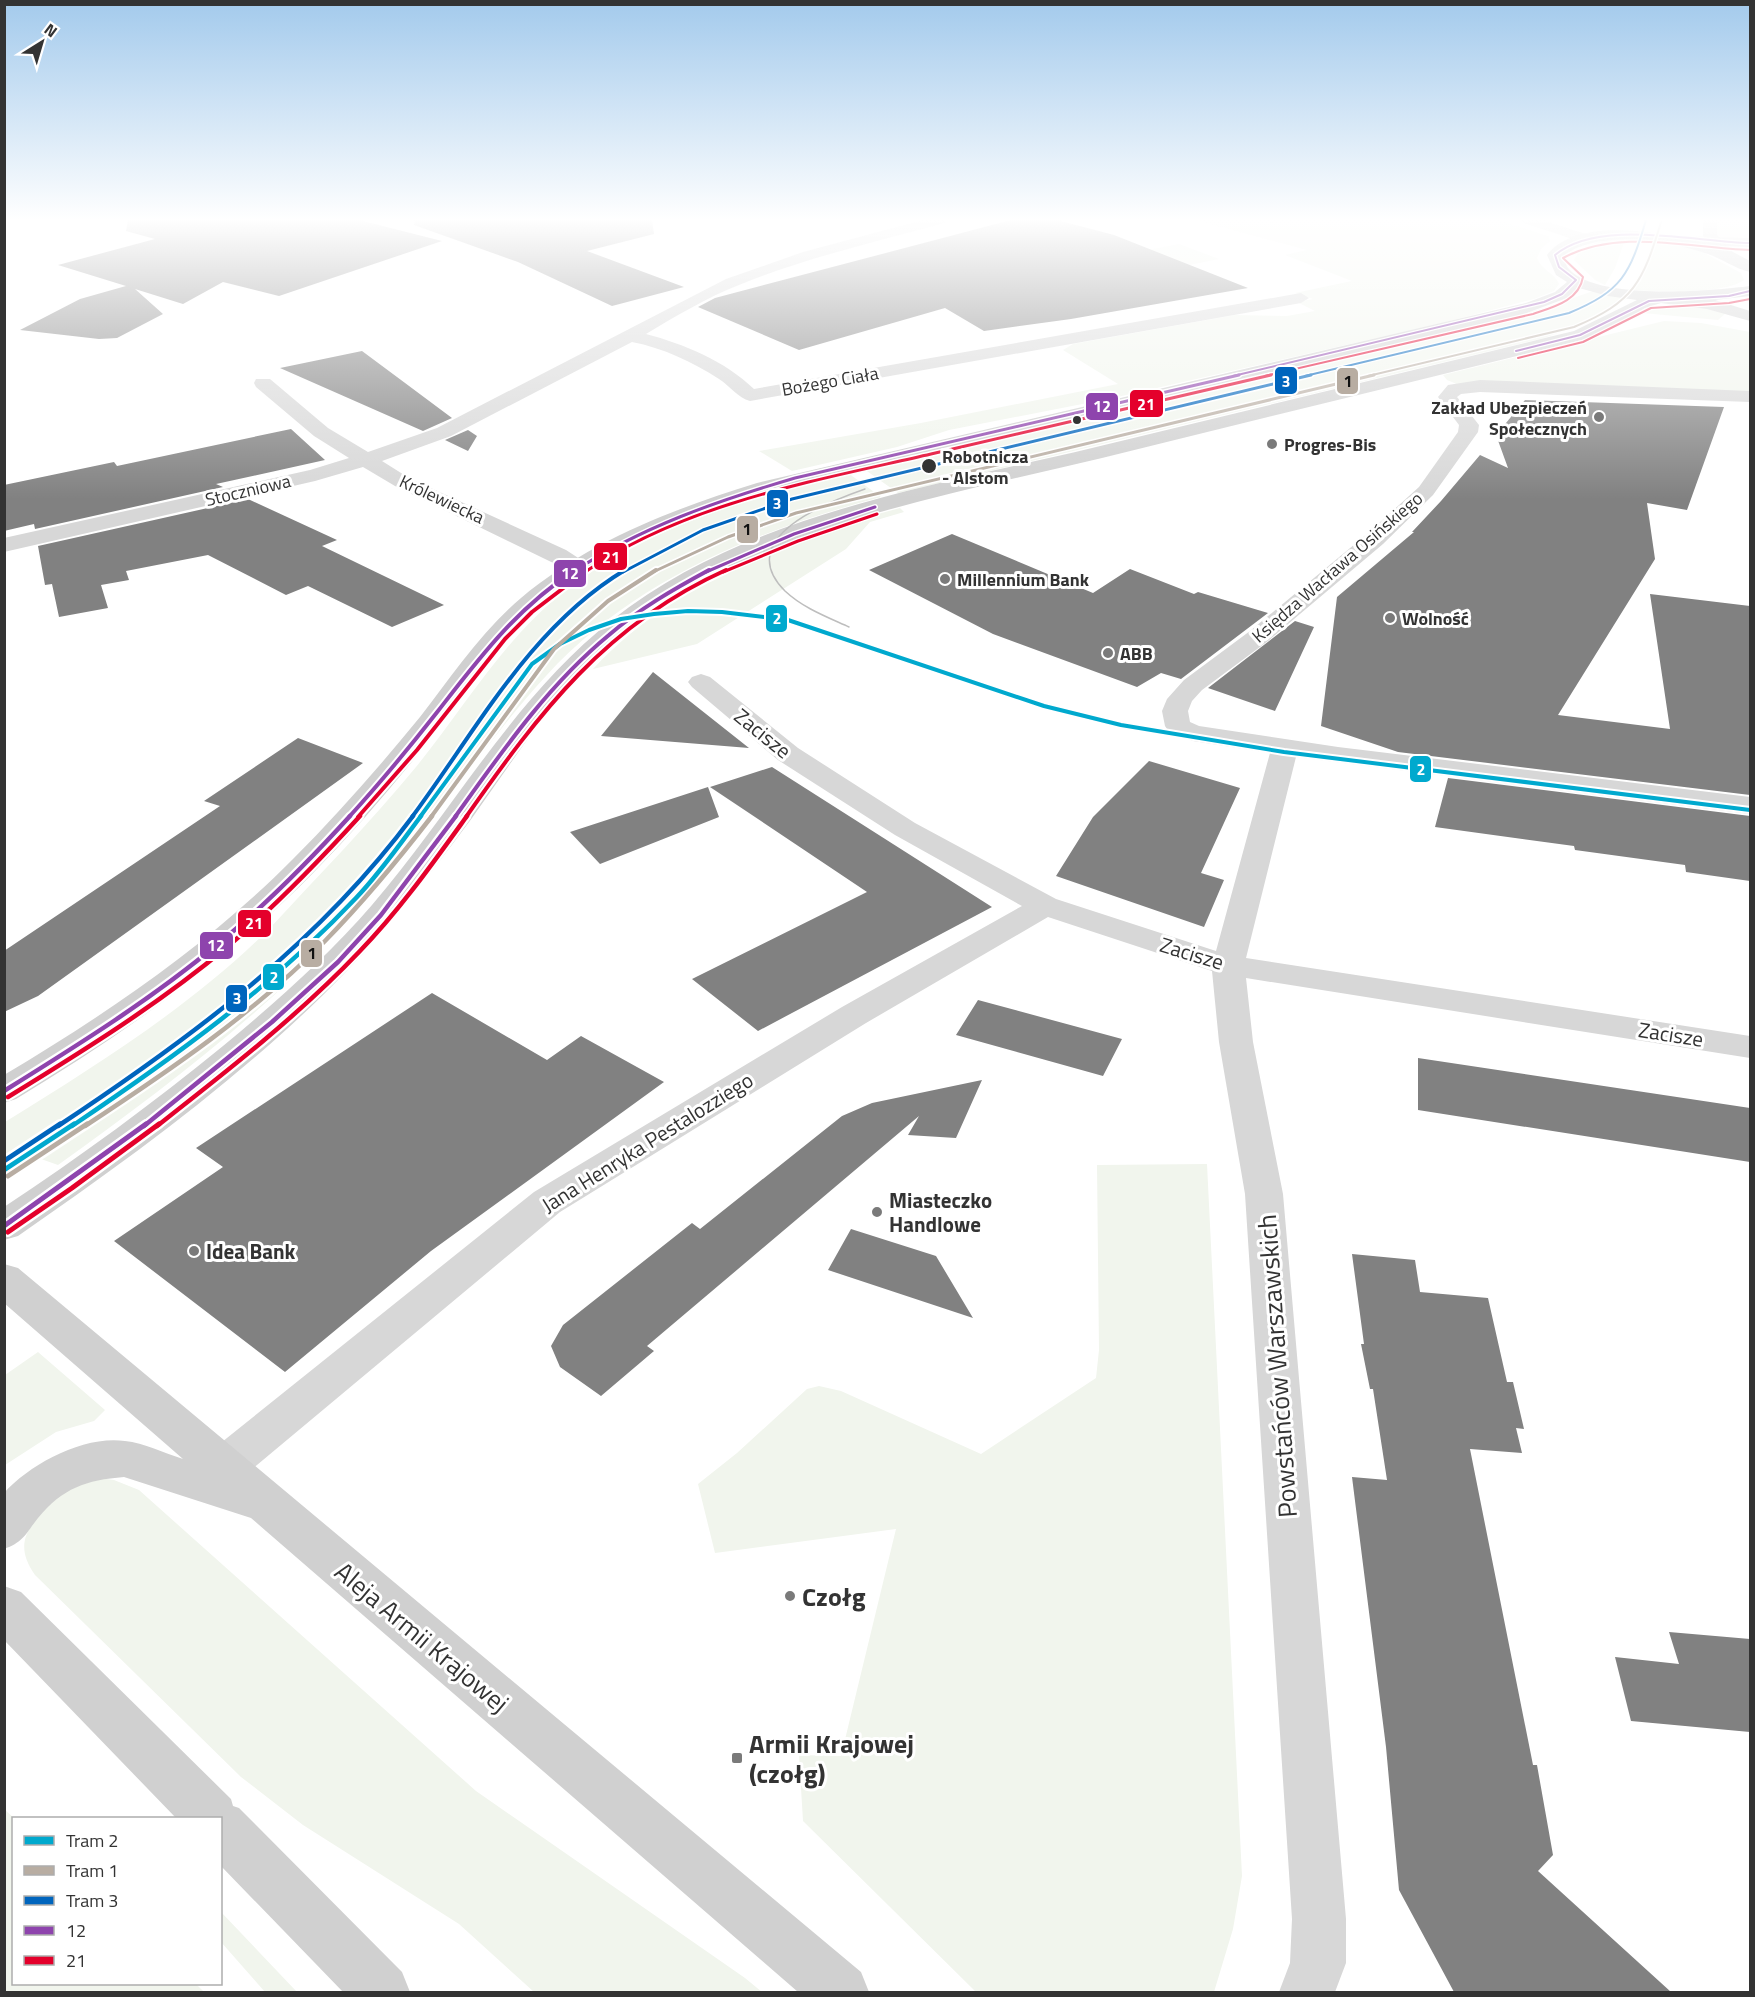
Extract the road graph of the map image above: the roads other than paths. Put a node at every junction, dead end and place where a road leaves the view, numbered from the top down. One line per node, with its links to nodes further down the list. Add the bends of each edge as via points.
1 (673, 313): 7 (street, Stoczniowa)
2 (1214, 313): 7 (street, Bożego Ciała, via 750,395 733,379 655,342)
3 (1502, 313): 12 (main road, via 764,487 651,528)
4 (1624, 313): 6 (main road)
5 (1750, 330): 6 (main road, via 1711,322 1652,320)
6 (1580, 335): 20 (main road, via 882,505 792,533 706,571 618,627 569,672 524,725 408,884 351,949 288,1008 133,1136)
7 (633, 336): 10 (street, Stoczniowa, via 444,432)
8 (263, 383): 10 (street, via 314,427)
9 (1750, 397): 14 (street, Księdza Wacława Osińskiego, via 1455,389 1447,397 1469,425 1468,432 1426,491 1259,636 1193,685 1175,711 1178,726 1192,733)
10 (366, 460): 11 (street, Stoczniowa, via 294,480); 12 (street, Królewiecka, via 402,482 520,536)
11 (4, 545)
12 (578, 568): 19 (main road, via 510,622 364,801 282,886 171,981 68,1053)
13 (701, 682): 16 (street, Zacisze, via 788,754 905,829)
14 (1285, 747): 15 (street); 17 (street, Powstańców Warszawskich)
15 (1750, 806)
16 (1045, 906): 17 (street, Zacisze); 22 (street, Jana Henryka Pestalozziego, via 845,1020 547,1202)
17 (1227, 965): 18 (street, Zacisze); 30 (street, Powstańców Warszawskich, via 1236,1042 1264,1194 1319,1919 1318,1963)
18 (1750, 1047)
19 (4, 1091)
20 (4, 1226)
21 (4, 1279): 22 (main road, Aleja Armii Krajowej)
22 (223, 1467): 23 (main road, Aleja Armii Krajowej)
23 (265, 1503): 24 (main road, via 124,1459 103,1459 76,1465 48,1479 29,1495); 29 (main road, Aleja Armii Krajowej)
24 (4, 1529)
25 (4, 1607): 26 (main road)
26 (211, 1817)
27 (222, 1829): 28 (main road)
28 (382, 1992)
29 (841, 1992)
30 (1307, 1992)

